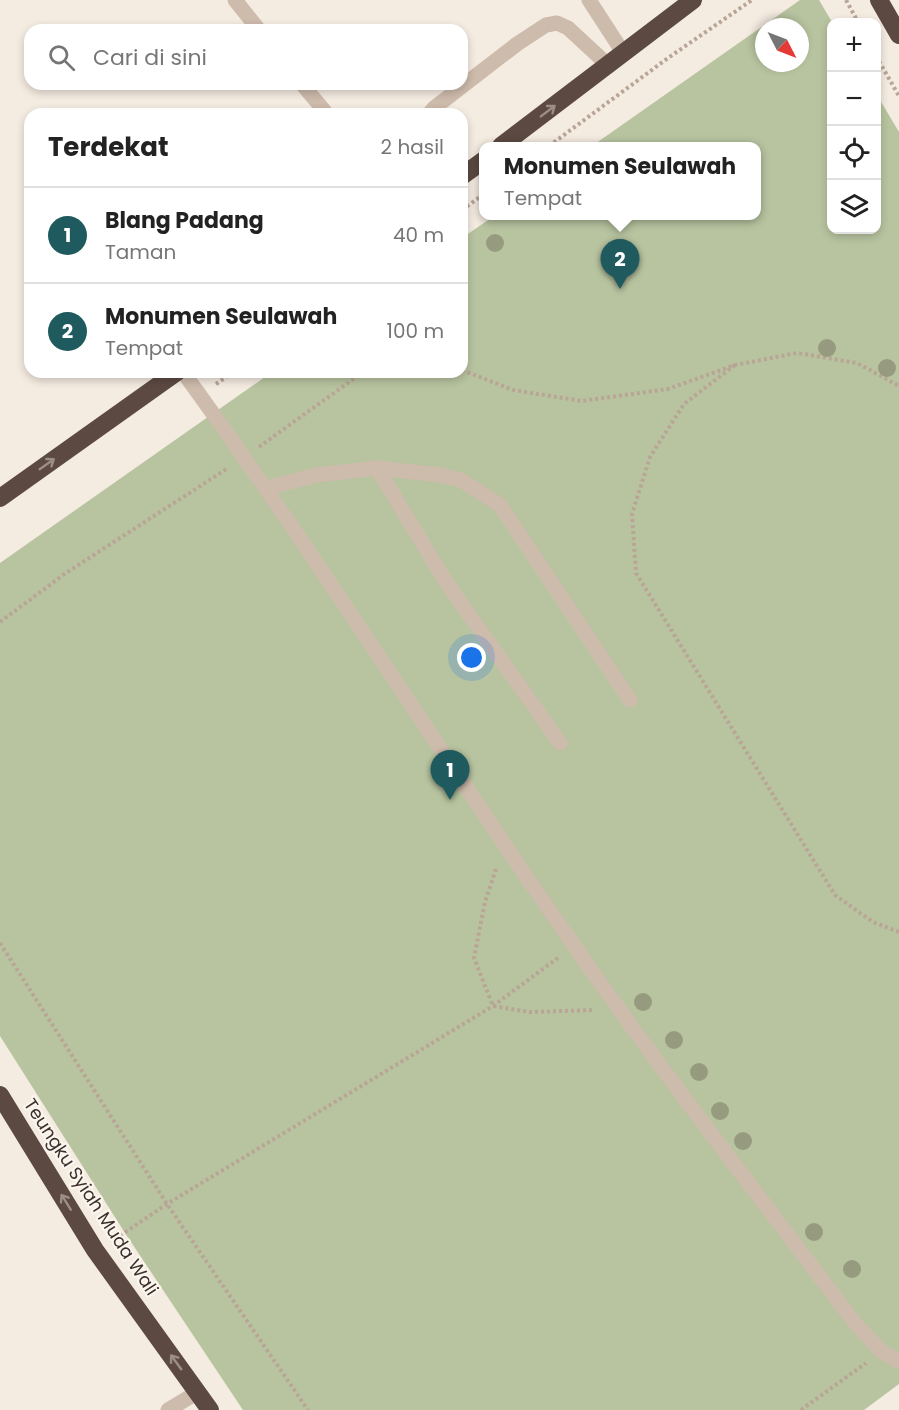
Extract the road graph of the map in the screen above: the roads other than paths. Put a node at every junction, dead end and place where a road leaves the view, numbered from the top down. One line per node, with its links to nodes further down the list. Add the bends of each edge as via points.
1 (235, 0): 5 (street)
2 (589, 0): 7 (street)
3 (693, 0): 7 (highway)
4 (879, 0): 6 (highway)
5 (254, 24)
6 (899, 35)
7 (624, 54): 8 (highway)
8 (609, 66): 9 (street, via 568,28 546,25); 14 (highway, one-way to 8)
9 (468, 82)
10 (307, 90): 12 (street)
11 (457, 90): 13 (street)
12 (322, 108)
13 (434, 108)
14 (508, 142)
15 (169, 378): 19 (highway, one-way to 15)
16 (187, 378): 18 (street)
17 (377, 468): 18 (street, via 316,476); 20 (street, via 460,480 500,505); 21 (street, via 446,582)
18 (267, 488): 23 (street, via 619,1009 854,1322 882,1352)
19 (0, 498)
20 (630, 700)
21 (560, 743)
22 (0, 1095): 24 (highway, Teungku Syiah Muda Wali, one-way to 22, via 95,1250)
23 (899, 1361)
24 (198, 1392): 25 (street); 26 (highway, Teungku Syiah Muda Wali)
25 (168, 1410)
26 (210, 1410)

